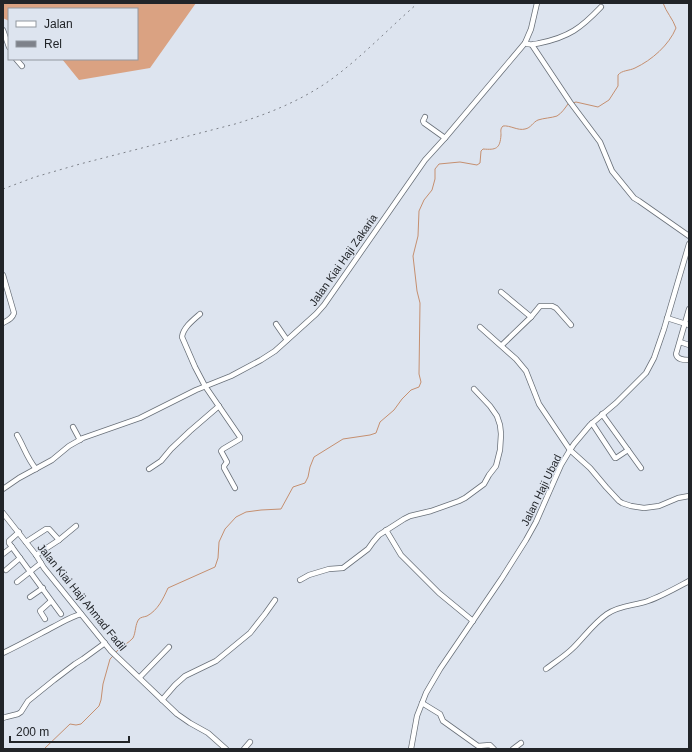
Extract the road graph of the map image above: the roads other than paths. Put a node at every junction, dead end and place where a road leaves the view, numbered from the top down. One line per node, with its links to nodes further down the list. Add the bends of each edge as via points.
1 (537, 3): 4 (street, Jalan Kiai Haji Zakaria, via 531,30)
2 (601, 7): 6 (street, via 570,33)
3 (3, 30): 5 (street)
4 (525, 43): 6 (street); 10 (street, Jalan Kiai Haji Zakaria)
5 (8, 44)
6 (532, 45): 11 (street, via 601,144 612,172 634,198)
7 (17, 60): 8 (street)
8 (22, 66)
9 (425, 117): 10 (street, via 424,123)
10 (445, 138): 24 (street, Jalan Kiai Haji Zakaria, via 425,160 320,310)
11 (689, 236)
12 (689, 244): 18 (street, Jalan Haji Ubad)
13 (3, 275): 19 (street, via 14,313 11,319)
14 (501, 292): 17 (street)
15 (689, 309): 21 (street)
16 (200, 314): 29 (street, via 183,332 182,338)
17 (530, 317): 22 (street, via 541,305 554,306); 26 (street)
18 (667, 318): 21 (street); 32 (street, Jalan Haji Ubad, via 654,358 646,373)
19 (3, 323)
20 (276, 324): 24 (street)
21 (687, 324): 25 (street)
22 (571, 325)
23 (480, 327): 26 (street)
24 (287, 340): 29 (street, Jalan Kiai Haji Zakaria, via 261,360)
25 (680, 342): 27 (street); 28 (street, via 677,357)
26 (502, 345): 37 (street, via 526,371 539,404)
27 (689, 345)
28 (689, 360)
29 (205, 386): 31 (street); 36 (street, Jalan Kiai Haji Zakaria, via 140,418)
30 (474, 389): 47 (street, via 490,406 500,424 500,450 496,466 484,484 465,498 431,512 407,517)
31 (218, 406): 41 (street); 42 (street, via 240,437 221,451 227,462 224,468)
32 (602, 414): 33 (street, Jalan Haji Ubad); 38 (street)
33 (592, 423): 37 (street, Jalan Haji Ubad); 38 (street, via 615,458)
34 (73, 427): 36 (street)
35 (17, 435): 40 (street)
36 (80, 440): 40 (street, Jalan Kiai Haji Zakaria)
37 (570, 450): 44 (street, via 622,503 644,508); 68 (street, Jalan Haji Ubad, via 536,522)
38 (628, 450): 39 (street)
39 (641, 468)
40 (36, 469): 43 (street, Jalan Kiai Haji Zakaria)
41 (149, 470)
42 (235, 488)
43 (3, 489)
44 (689, 496)
45 (3, 513): 48 (street, Jalan Kiai Haji Ahmad Fadil)
46 (76, 526): 49 (street)
47 (386, 530): 58 (street, via 368,549 343,568 329,569); 68 (street, via 401,555 439,593)
48 (19, 532): 50 (street, Jalan Kiai Haji Ahmad Fadil); 51 (street, via 9,541)
49 (59, 540): 50 (street, via 47,528); 53 (street)
50 (26, 542): 53 (street, Jalan Kiai Haji Ahmad Fadil)
51 (12, 547): 52 (street); 54 (street)
52 (3, 554)
53 (36, 555): 55 (street, Jalan Kiai Haji Ahmad Fadil)
54 (20, 558): 56 (street); 57 (street)
55 (41, 562): 57 (street); 66 (street, Jalan Kiai Haji Ahmad Fadil)
56 (6, 570)
57 (30, 571): 60 (street); 61 (street)
58 (300, 580)
59 (689, 581): 72 (street, via 648,601 616,608 599,620 569,652)
60 (17, 582)
61 (43, 588): 62 (street); 64 (street)
62 (30, 597)
63 (275, 600): 74 (street, via 250,633 216,661 185,676)
64 (51, 601): 65 (street); 67 (street, via 40,611)
65 (61, 614)
66 (81, 614): 69 (street, Jalan Kiai Haji Ahmad Fadil); 71 (street)
67 (45, 619)
68 (473, 621): 75 (street, Jalan Haji Ubad, via 440,669)
69 (105, 643): 73 (street, Jalan Kiai Haji Ahmad Fadil); 76 (street, via 28,701 21,712)
70 (169, 647): 73 (street)
71 (3, 653)
72 (546, 669)
73 (140, 677): 74 (street, Jalan Kiai Haji Ahmad Fadil)
74 (162, 700): 79 (street, Jalan Kiai Haji Ahmad Fadil)
75 (422, 703): 81 (street, Jalan Haji Ubad); 82 (street, via 440,714 442,721 478,746 490,745)
76 (3, 718)
77 (250, 742): 80 (street)
78 (521, 743): 83 (street)
79 (226, 749)
80 (244, 749)
81 (411, 749)
82 (494, 749)
83 (513, 749)

